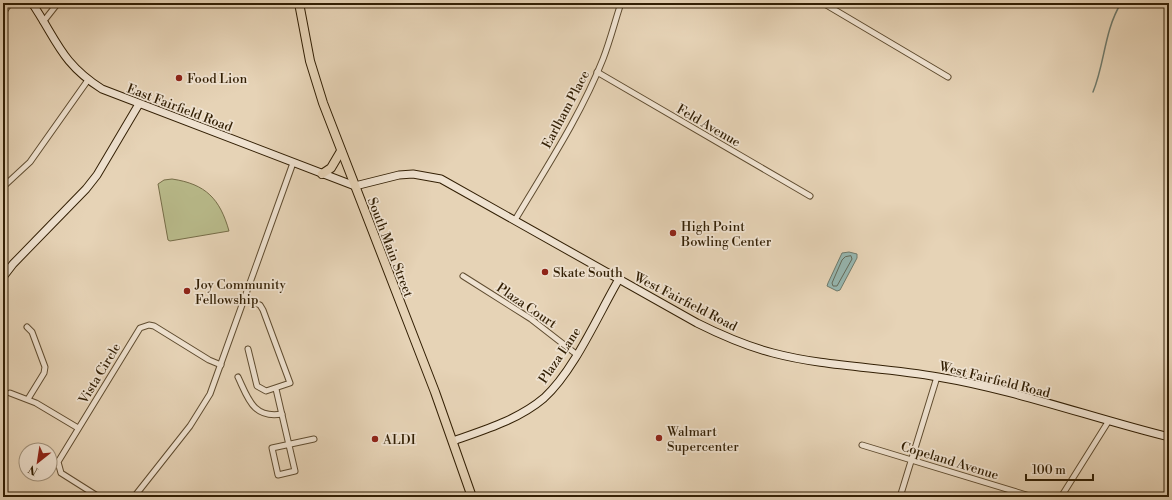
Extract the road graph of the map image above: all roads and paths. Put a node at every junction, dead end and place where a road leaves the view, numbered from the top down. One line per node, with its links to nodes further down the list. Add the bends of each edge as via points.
1 (10, 3): 7 (street)
2 (32, 3): 8 (main road, East Fairfield Road)
3 (58, 3): 8 (street)
4 (299, 3): 13 (main road, South Main Street, via 313,73)
5 (621, 3): 9 (street, Earlham Place)
6 (823, 3): 10 (street)
7 (3, 12)
8 (44, 22): 11 (main road, East Fairfield Road, via 61,52)
9 (597, 72): 18 (street, Feld Avenue); 19 (street, Earlham Place, via 572,122)
10 (948, 77)
11 (88, 80): 12 (main road, East Fairfield Road, via 102,89); 17 (street, via 30,162)
12 (139, 104): 14 (main road, East Fairfield Road); 21 (main road, via 97,176 86,190)
13 (341, 151): 15 (main road, via 331,168); 16 (main road, South Main Street)
14 (293, 163): 15 (main road, East Fairfield Road); 23 (street)
15 (322, 174): 16 (main road, East Fairfield Road)
16 (354, 186): 19 (main road, West Fairfield Road, via 399,175 426,175 450,183); 38 (main road, South Main Street)
17 (3, 187)
18 (810, 196)
19 (516, 220): 22 (main road, West Fairfield Road)
20 (463, 276): 26 (street, Plaza Court, via 530,319)
21 (3, 277)
22 (619, 279): 26 (main road, Plaza Lane); 29 (main road, West Fairfield Road, via 718,333 772,353)
23 (244, 299): 27 (street); 30 (street, via 260,305 263,310 290,383)
24 (27, 327): 32 (street, via 32,332 45,367)
25 (248, 349): 30 (street, via 257,386 266,391)
26 (576, 354): 38 (main road, Plaza Lane, via 544,398 506,421)
27 (221, 365): 35 (street, Vista Circle, via 154,326 143,326 136,333); 43 (street, via 210,394 198,415)
28 (238, 377): 33 (street, via 254,407 268,414)
29 (937, 377): 34 (main road, West Fairfield Road, via 1005,392); 41 (street)
30 (276, 389): 33 (street)
31 (10, 393): 32 (street)
32 (28, 399): 35 (street)
33 (282, 414): 39 (street)
34 (1108, 422): 36 (main road, West Fairfield Road); 47 (street)
35 (78, 428): 42 (street, Vista Circle, via 58,462 59,468 61,473)
36 (1169, 437)
37 (314, 439): 39 (street)
38 (453, 441): 44 (main road, South Main Street)
39 (290, 444): 39 (street, via 272,448 278,476 295,471)
40 (862, 445): 41 (street, Copeland Avenue)
41 (911, 460): 45 (street); 46 (street, Copeland Avenue)
42 (98, 497)
43 (134, 497)
44 (472, 497)
45 (900, 497)
46 (1033, 497)
47 (1061, 497)

